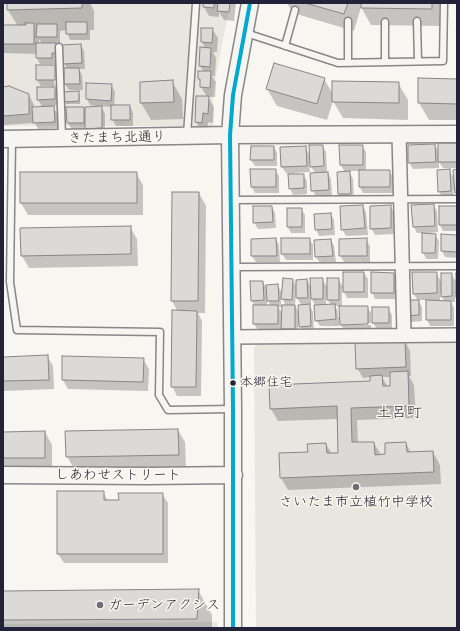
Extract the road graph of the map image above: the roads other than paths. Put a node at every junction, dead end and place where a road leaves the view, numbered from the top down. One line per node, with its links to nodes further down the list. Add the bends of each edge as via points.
1 (196, 3): 17 (lane)
2 (250, 3): 8 (street)
3 (444, 3): 11 (lane, via 443,61)
4 (295, 10): 9 (lane)
5 (348, 21): 13 (lane)
6 (417, 21): 11 (lane)
7 (384, 22): 12 (lane)
8 (244, 33): 9 (lane); 16 (street, via 233,95)
9 (285, 46): 13 (lane, via 338,63)
10 (59, 47): 19 (lane)
11 (418, 61): 12 (lane)
12 (385, 62): 13 (lane)
13 (348, 63)
14 (399, 134): 15 (street, きたまち北通り); 16 (street, きたまち北通り); 20 (street)
15 (457, 134)
16 (230, 135): 17 (street, きたまち北通り); 22 (street)
17 (187, 137): 19 (street, きたまち北通り)
18 (8, 139): 19 (street, きたまち北通り); 29 (lane, via 10,282 17,330 160,332 159,395 168,410)
19 (62, 139)
20 (400, 199): 21 (lane); 22 (lane); 23 (street)
21 (457, 199)
22 (230, 200): 25 (street)
23 (402, 266): 24 (lane); 25 (lane); 26 (street)
24 (457, 266)
25 (231, 267): 28 (street)
26 (404, 334): 27 (street); 28 (street)
27 (457, 335)
28 (233, 337): 29 (street)
29 (234, 409): 31 (street)
30 (3, 474): 31 (street, しあわせストリート)
31 (234, 475): 32 (street)
32 (232, 628)

